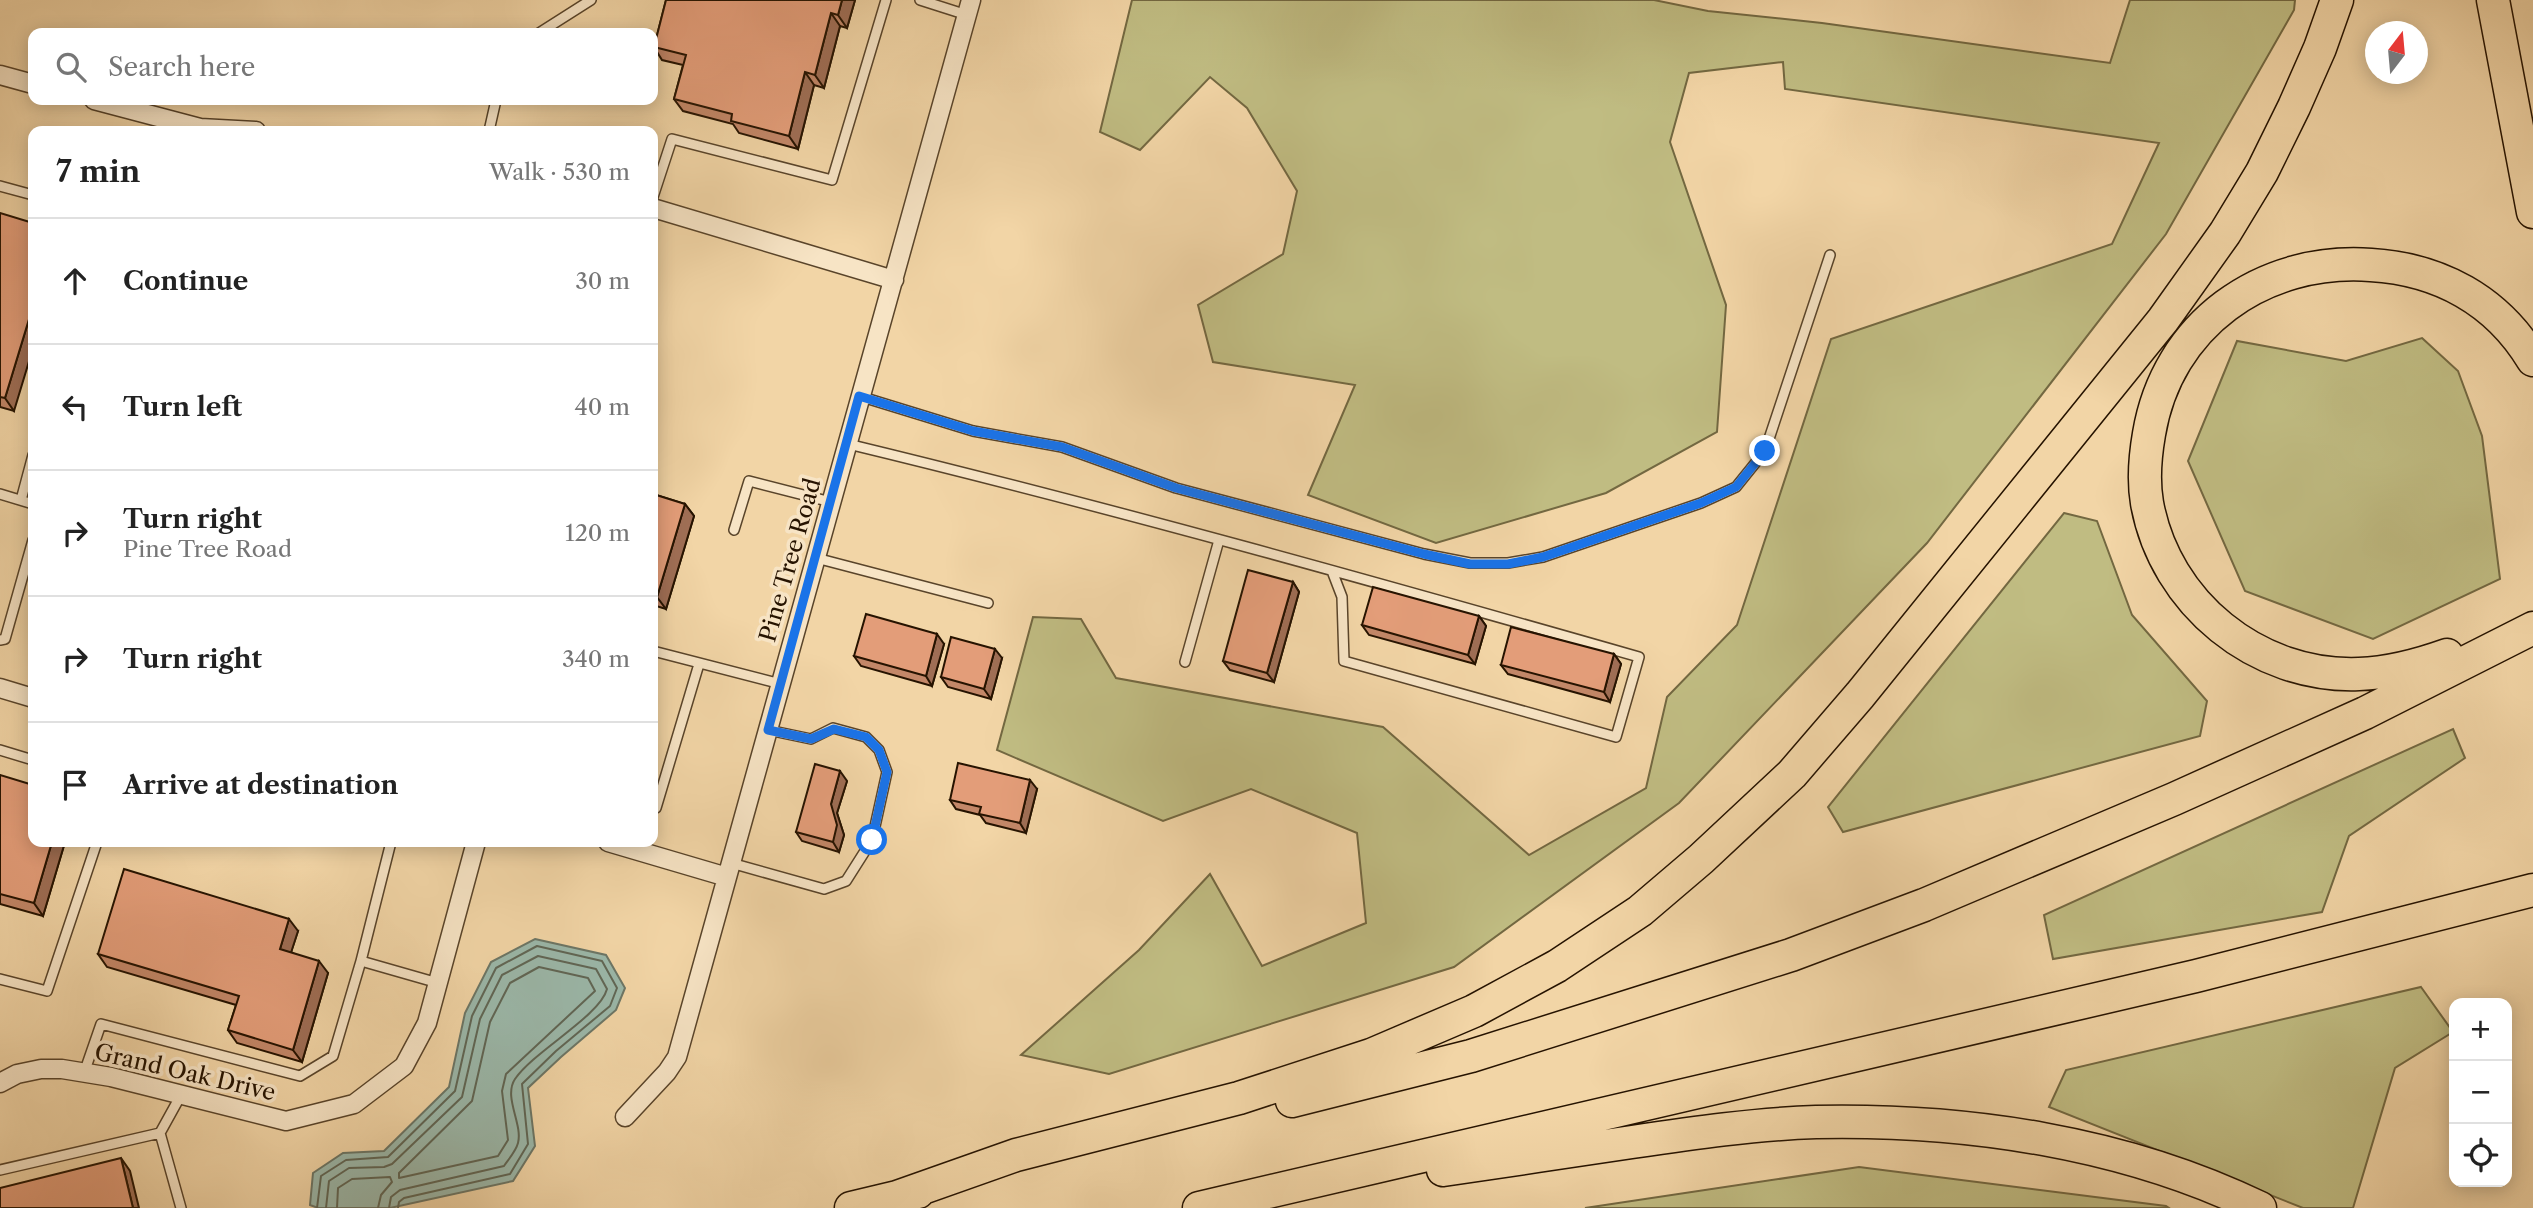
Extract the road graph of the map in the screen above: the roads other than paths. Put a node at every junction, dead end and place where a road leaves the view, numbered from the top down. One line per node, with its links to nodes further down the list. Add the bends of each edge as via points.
1 (591, 0): 7 (lane)
2 (886, 0): 14 (lane, via 832,180 672,139)
3 (919, 0): 6 (lane)
4 (2337, 0): 63 (highway, via 2300,95 2262,172 2163,320 1792,774 1640,911 1557,966 1474,1011 1371,1055 1239,1098 1016,1155)
5 (2493, 0): 18 (highway)
6 (969, 7): 20 (street, Pine Tree Road)
7 (547, 28)
8 (0, 75): 9 (street)
9 (28, 83)
10 (112, 105): 12 (street)
11 (495, 105): 13 (lane)
12 (188, 126)
13 (490, 126)
14 (658, 182)
15 (0, 186): 16 (lane)
16 (28, 194)
17 (658, 209): 20 (street)
18 (2533, 212)
19 (1830, 255): 22 (lane, via 1765,451 1736,487 1543,557 1508,564 1470,564 1424,554 1176,488 1062,447 973,431)
20 (894, 279): 22 (street, Pine Tree Road)
21 (2533, 360): 35 (highway, via 2505,323 2476,298 2427,274 2364,264 2287,274 2218,311 2178,356 2152,416 2145,484 2152,525 2181,585 2223,629 2286,664 2332,673 2389,671 2425,663)
22 (859, 396): 23 (street, Pine Tree Road)
23 (848, 444): 28 (street, Pine Tree Road); 30 (lane)
24 (28, 474): 26 (lane)
25 (0, 494): 26 (lane)
26 (21, 500): 27 (lane)
27 (28, 502)
28 (831, 502): 29 (lane, via 749,481); 32 (street, Pine Tree Road)
29 (734, 530)
30 (1219, 540): 33 (lane); 39 (lane)
31 (28, 558): 37 (lane, via 5,639)
32 (816, 558): 34 (lane); 41 (street, Pine Tree Road)
33 (1332, 571): 33 (lane, via 1639,657 1616,737 1344,661 1342,597)
34 (988, 603)
35 (2533, 621)
36 (2533, 628): 63 (highway, via 2365,713 2174,799 1791,956 1471,1056)
37 (0, 640)
38 (658, 652): 40 (lane)
39 (1185, 662)
40 (699, 663): 41 (lane); 47 (lane)
41 (781, 684): 44 (street, Pine Tree Road)
42 (0, 688): 43 (street)
43 (28, 696)
44 (768, 730): 52 (street, Pine Tree Road); 52 (lane, via 811,739 834,729 866,737 879,750 887,772 872,840 846,881 824,889)
45 (0, 750): 46 (lane)
46 (28, 758)
47 (658, 801)
48 (95, 847): 55 (lane, via 47,991)
49 (390, 847): 54 (lane)
50 (475, 847): 56 (street, Grand Oak Drive)
51 (630, 847): 52 (street)
52 (729, 870): 60 (street, Pine Tree Road, via 677,1057)
53 (2533, 890): 64 (highway, via 2196,976)
54 (361, 961): 56 (lane); 57 (lane, via 333,1056 300,1076 101,1024)
55 (0, 979)
56 (438, 983): 59 (street, Grand Oak Drive, via 426,1023 404,1066 354,1104 286,1121)
57 (84, 1073): 58 (street, Grand Oak Drive, via 41,1069); 59 (street, Grand Oak Drive)
58 (0, 1083)
59 (181, 1095): 61 (lane)
60 (625, 1117)
61 (160, 1133): 62 (lane); 65 (lane)
62 (0, 1170)
63 (897, 1197): 66 (highway)
64 (1237, 1199): 67 (highway); 68 (highway, via 1708,1131 1815,1122 1920,1124 2021,1134 2132,1160)
65 (181, 1208)
66 (851, 1208)
67 (1199, 1208)
68 (2260, 1208)

